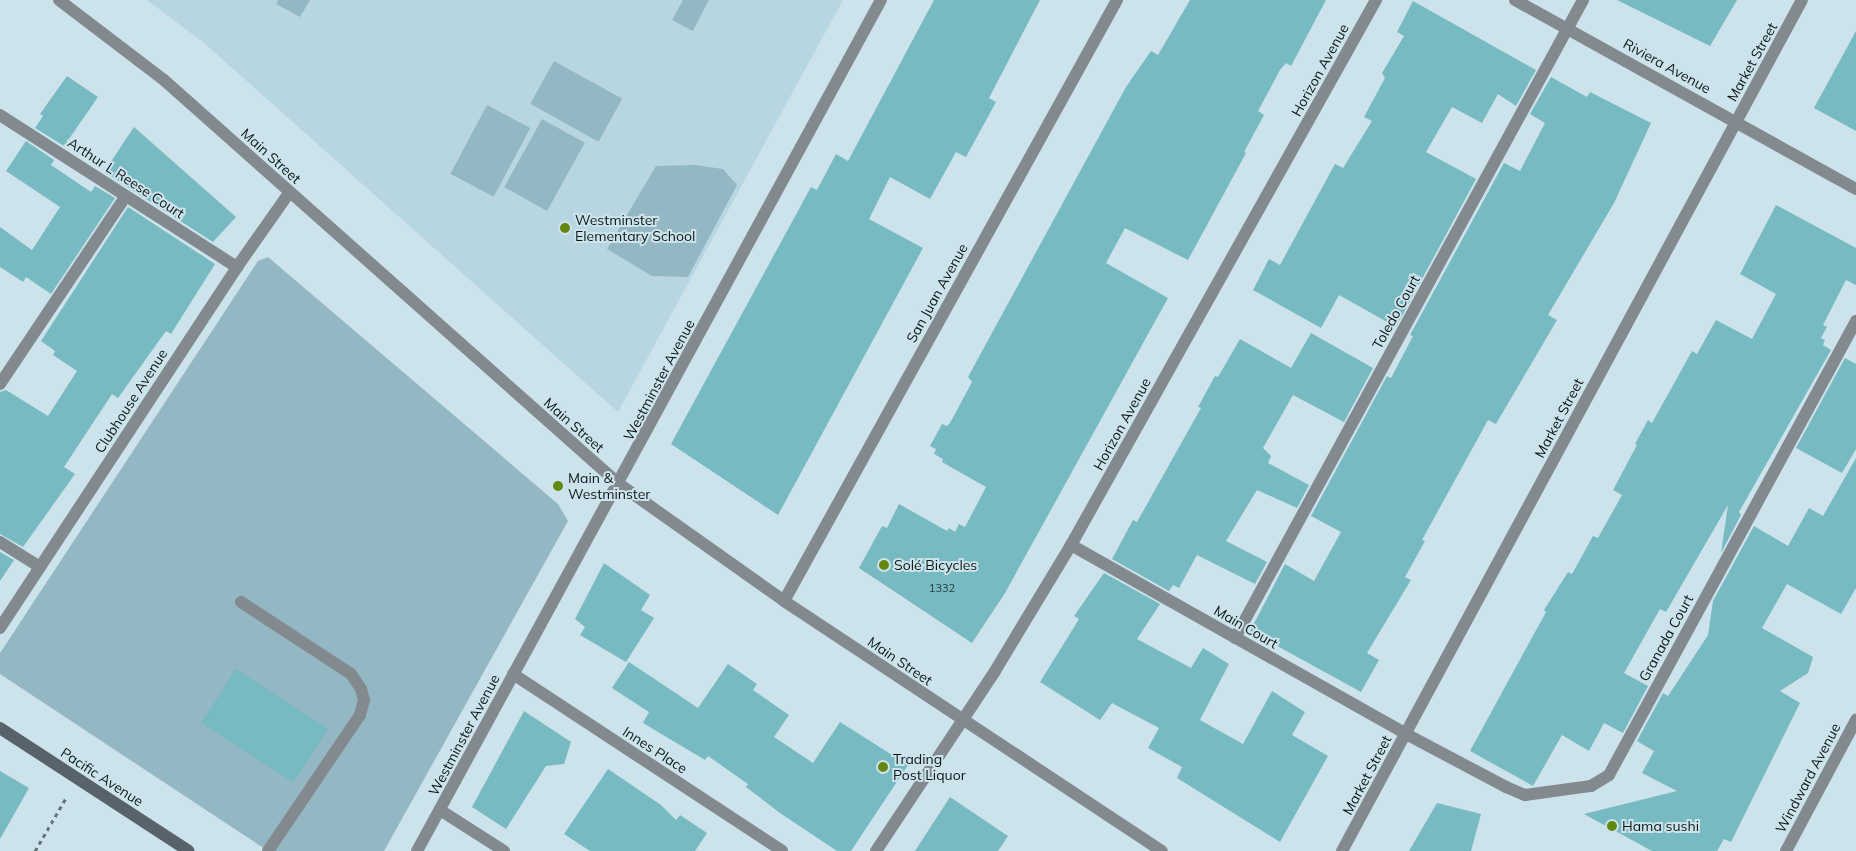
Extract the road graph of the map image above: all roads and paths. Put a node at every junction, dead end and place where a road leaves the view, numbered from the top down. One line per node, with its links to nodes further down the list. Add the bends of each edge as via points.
1 (59, 0): 12 (street, Main Street, via 164,80)
2 (881, 0): 17 (street, Westminster Avenue)
3 (1117, 0): 21 (street, San Juan Avenue)
4 (1376, 0): 19 (street, Horizon Avenue)
5 (1516, 0): 8 (street, Riviera Avenue)
6 (1583, 0): 8 (street, Toledo Court)
7 (1802, 0): 10 (street, Market Street)
8 (1567, 28): 10 (street, Riviera Avenue); 24 (street, Toledo Court)
9 (0, 115): 13 (street, Arthur L Reese Court)
10 (1736, 122): 11 (street, Riviera Avenue); 29 (street, Market Street)
11 (1856, 189)
12 (290, 193): 14 (street, Clubhouse Avenue); 17 (street, Main Street)
13 (126, 196): 14 (street, Arthur L Reese Court); 16 (street)
14 (237, 267): 20 (street, Clubhouse Avenue)
15 (1856, 321): 29 (street, Granada Court, via 1609,775 1591,786 1525,795)
16 (0, 384)
17 (619, 484): 21 (street, Main Street); 25 (street, Westminster Avenue)
18 (0, 542): 20 (street)
19 (1071, 545): 24 (street, Main Court); 27 (street, Horizon Avenue)
20 (40, 567): 23 (street, Clubhouse Avenue)
21 (784, 601): 27 (street, Main Street)
22 (241, 602): 34 (street, via 351,674 361,688 364,700 360,715)
23 (0, 628)
24 (1235, 638): 29 (street, Main Court)
25 (513, 674): 31 (street, Westminster Avenue); 37 (street, Innes Place)
26 (1856, 720): 41 (street, Windward Avenue)
27 (962, 721): 38 (street, Horizon Avenue); 39 (street, Main Street)
28 (0, 728): 30 (main road, Pacific Avenue)
29 (1406, 734): 40 (street, Market Street)
30 (79, 780): 32 (path); 33 (main road, Pacific Avenue)
31 (440, 810): 35 (street, Westminster Avenue); 36 (street)
32 (35, 851)
33 (189, 851)
34 (268, 851)
35 (417, 851)
36 (504, 851)
37 (782, 851)
38 (876, 851)
39 (1162, 851)
40 (1342, 851)
41 (1786, 851)

